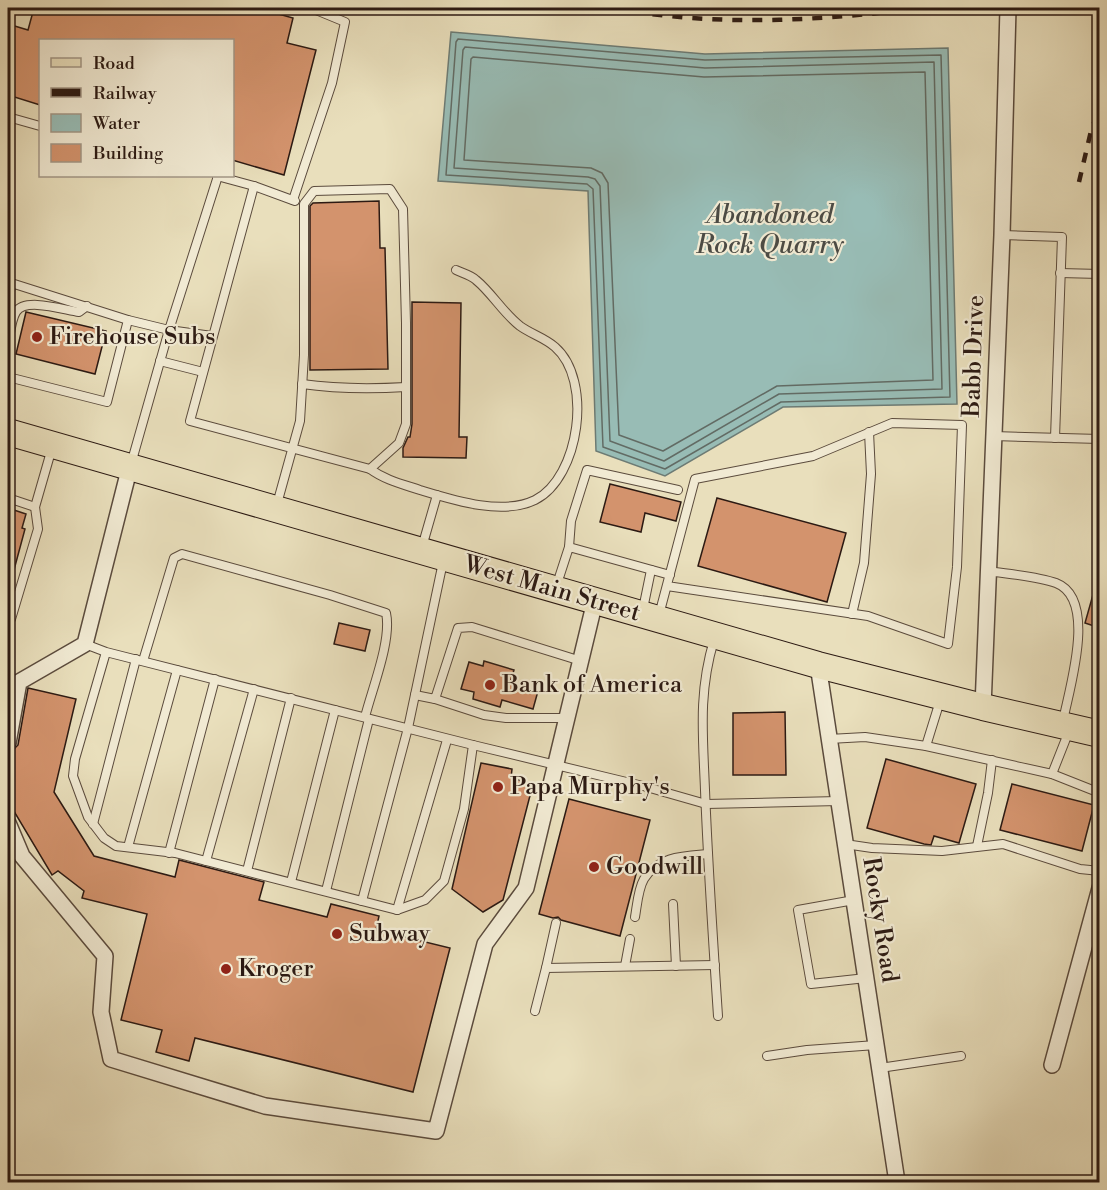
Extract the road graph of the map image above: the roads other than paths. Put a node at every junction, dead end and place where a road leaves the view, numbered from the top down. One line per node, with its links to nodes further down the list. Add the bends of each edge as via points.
1 (311, 8): 8 (lane, via 345,22 332,84)
2 (1008, 8): 10 (street, Babb Drive)
3 (8, 117): 4 (lane)
4 (39, 126)
5 (218, 177): 18 (lane)
6 (222, 177): 7 (lane)
7 (254, 186): 8 (lane); 19 (lane)
8 (293, 200): 9 (lane)
9 (303, 204): 24 (lane); 25 (lane, via 314,191 390,189 403,208)
10 (1002, 236): 12 (lane, via 1062,237); 28 (street, Babb Drive)
11 (456, 270): 36 (lane, via 474,278 519,326 556,347 573,374 578,409 568,460 553,487 534,500 504,507 465,504)
12 (1060, 273): 13 (lane); 29 (lane)
13 (1100, 274)
14 (10, 283): 15 (lane); 16 (lane)
15 (8, 298)
16 (87, 306): 17 (lane); 20 (lane, via 79,312 25,305 16,312)
17 (128, 320): 18 (lane); 23 (lane, via 107,402)
18 (169, 330): 19 (lane); 21 (lane)
19 (212, 336): 22 (lane)
20 (8, 344)
21 (160, 361): 22 (lane); 33 (lane)
22 (203, 372): 32 (lane, via 190,421)
23 (8, 377)
24 (302, 384): 25 (lane, via 327,388); 32 (lane, via 300,421)
25 (406, 387): 34 (lane, via 406,424 399,443)
26 (8, 432): 31 (main road, West Main Street)
27 (869, 432): 44 (lane, via 813,456 695,478); 48 (lane, via 871,474 864,563); 48 (lane, via 892,423 962,425 957,567 948,644)
28 (993, 436): 29 (lane); 43 (street, Babb Drive)
29 (1055, 438): 30 (lane)
30 (1100, 439)
31 (53, 445): 33 (main road, West Main Street); 38 (lane)
32 (292, 448): 34 (lane); 39 (lane)
33 (130, 466): 39 (main road, West Main Street); 52 (street)
34 (370, 469): 36 (lane, via 383,478)
35 (678, 490): 40 (lane, via 587,470 571,520)
36 (437, 495): 41 (lane)
37 (8, 498): 38 (lane)
38 (35, 507): 50 (lane, via 38,529)
39 (276, 509): 41 (main road, West Main Street)
40 (569, 547): 42 (lane); 46 (lane)
41 (432, 554): 46 (main road, West Main Street); 61 (lane)
42 (651, 570): 44 (lane); 49 (lane)
43 (988, 571): 65 (street, Babb Drive); 69 (lane, via 1056,583 1073,600 1078,637)
44 (670, 574): 45 (lane)
45 (667, 586): 48 (lane); 49 (lane)
46 (555, 590): 47 (main road, West Main Street)
47 (595, 601): 49 (main road, West Main Street); 55 (street)
48 (852, 614)
49 (650, 617): 51 (main road, West Main Street)
50 (8, 621)
51 (716, 636): 56 (main road, West Main Street); 82 (lane, via 706,666 702,700)
52 (85, 644): 53 (lane); 59 (street)
53 (106, 652): 54 (lane); 84 (lane, via 73,776)
54 (139, 660): 57 (lane); 67 (lane, via 174,558 182,554 386,613 387,638); 84 (lane)
55 (581, 661): 64 (lane, via 472,627 458,628); 68 (street)
56 (818, 665): 62 (main road, West Main Street); 72 (street, Rocky Road)
57 (177, 670): 58 (lane); 87 (lane)
58 (215, 679): 60 (lane); 88 (lane)
59 (14, 682): 74 (street)
60 (254, 689): 63 (lane); 90 (lane)
61 (415, 695): 64 (lane); 70 (lane)
62 (941, 696): 65 (main road, West Main Street); 76 (lane)
63 (291, 698): 66 (lane); 91 (lane)
64 (435, 699): 68 (lane, via 484,715)
65 (983, 707): 69 (main road, West Main Street)
66 (335, 710): 67 (lane); 93 (lane)
67 (367, 718): 70 (lane); 94 (lane)
68 (566, 718): 78 (street)
69 (1066, 726): 71 (main road, West Main Street); 79 (lane)
70 (408, 728): 73 (lane); 97 (lane)
71 (1100, 734)
72 (829, 739): 76 (lane, via 865,737); 81 (street, Rocky Road)
73 (447, 740): 75 (lane); 99 (lane)
74 (8, 743)
75 (473, 746): 78 (lane); 99 (lane, via 464,809 444,881 425,900)
76 (926, 746): 77 (lane)
77 (992, 760): 79 (lane); 86 (lane)
78 (555, 766): 82 (lane); 83 (street, via 526,888 485,944 436,1131 265,1106 111,1059 101,1012 105,956 22,856)
79 (1052, 774): 80 (lane)
80 (1100, 793)
81 (839, 801): 82 (lane); 85 (street, Rocky Road)
82 (706, 804): 89 (lane)
83 (8, 823)
84 (93, 824): 87 (lane, via 104,838)
85 (845, 844): 86 (lane, via 942,851); 96 (street, Rocky Road)
86 (976, 846): 92 (lane, via 1003,844)
87 (128, 848): 88 (lane)
88 (169, 853): 90 (lane)
89 (708, 854): 100 (lane, via 659,862 643,880); 103 (lane)
90 (206, 861): 91 (lane)
91 (247, 871): 93 (lane)
92 (1100, 871)
93 (291, 882): 94 (lane)
94 (326, 891): 97 (lane)
95 (1099, 893): 113 (street)
96 (854, 900): 107 (street, Rocky Road); 107 (lane, via 798,910 811,984)
97 (362, 901): 99 (lane)
98 (673, 904): 105 (lane)
99 (397, 909)
100 (635, 917)
101 (556, 923): 106 (lane)
102 (630, 939): 104 (lane)
103 (715, 965): 105 (lane); 109 (lane)
104 (625, 966): 105 (lane); 106 (lane)
105 (676, 966)
106 (546, 968): 108 (lane)
107 (866, 978): 110 (street, Rocky Road)
108 (535, 1011)
109 (718, 1016)
110 (876, 1045): 111 (lane); 114 (street, Rocky Road)
111 (767, 1056)
112 (961, 1056): 114 (lane)
113 (1052, 1065)
114 (880, 1068): 115 (street, Rocky Road)
115 (897, 1182)

